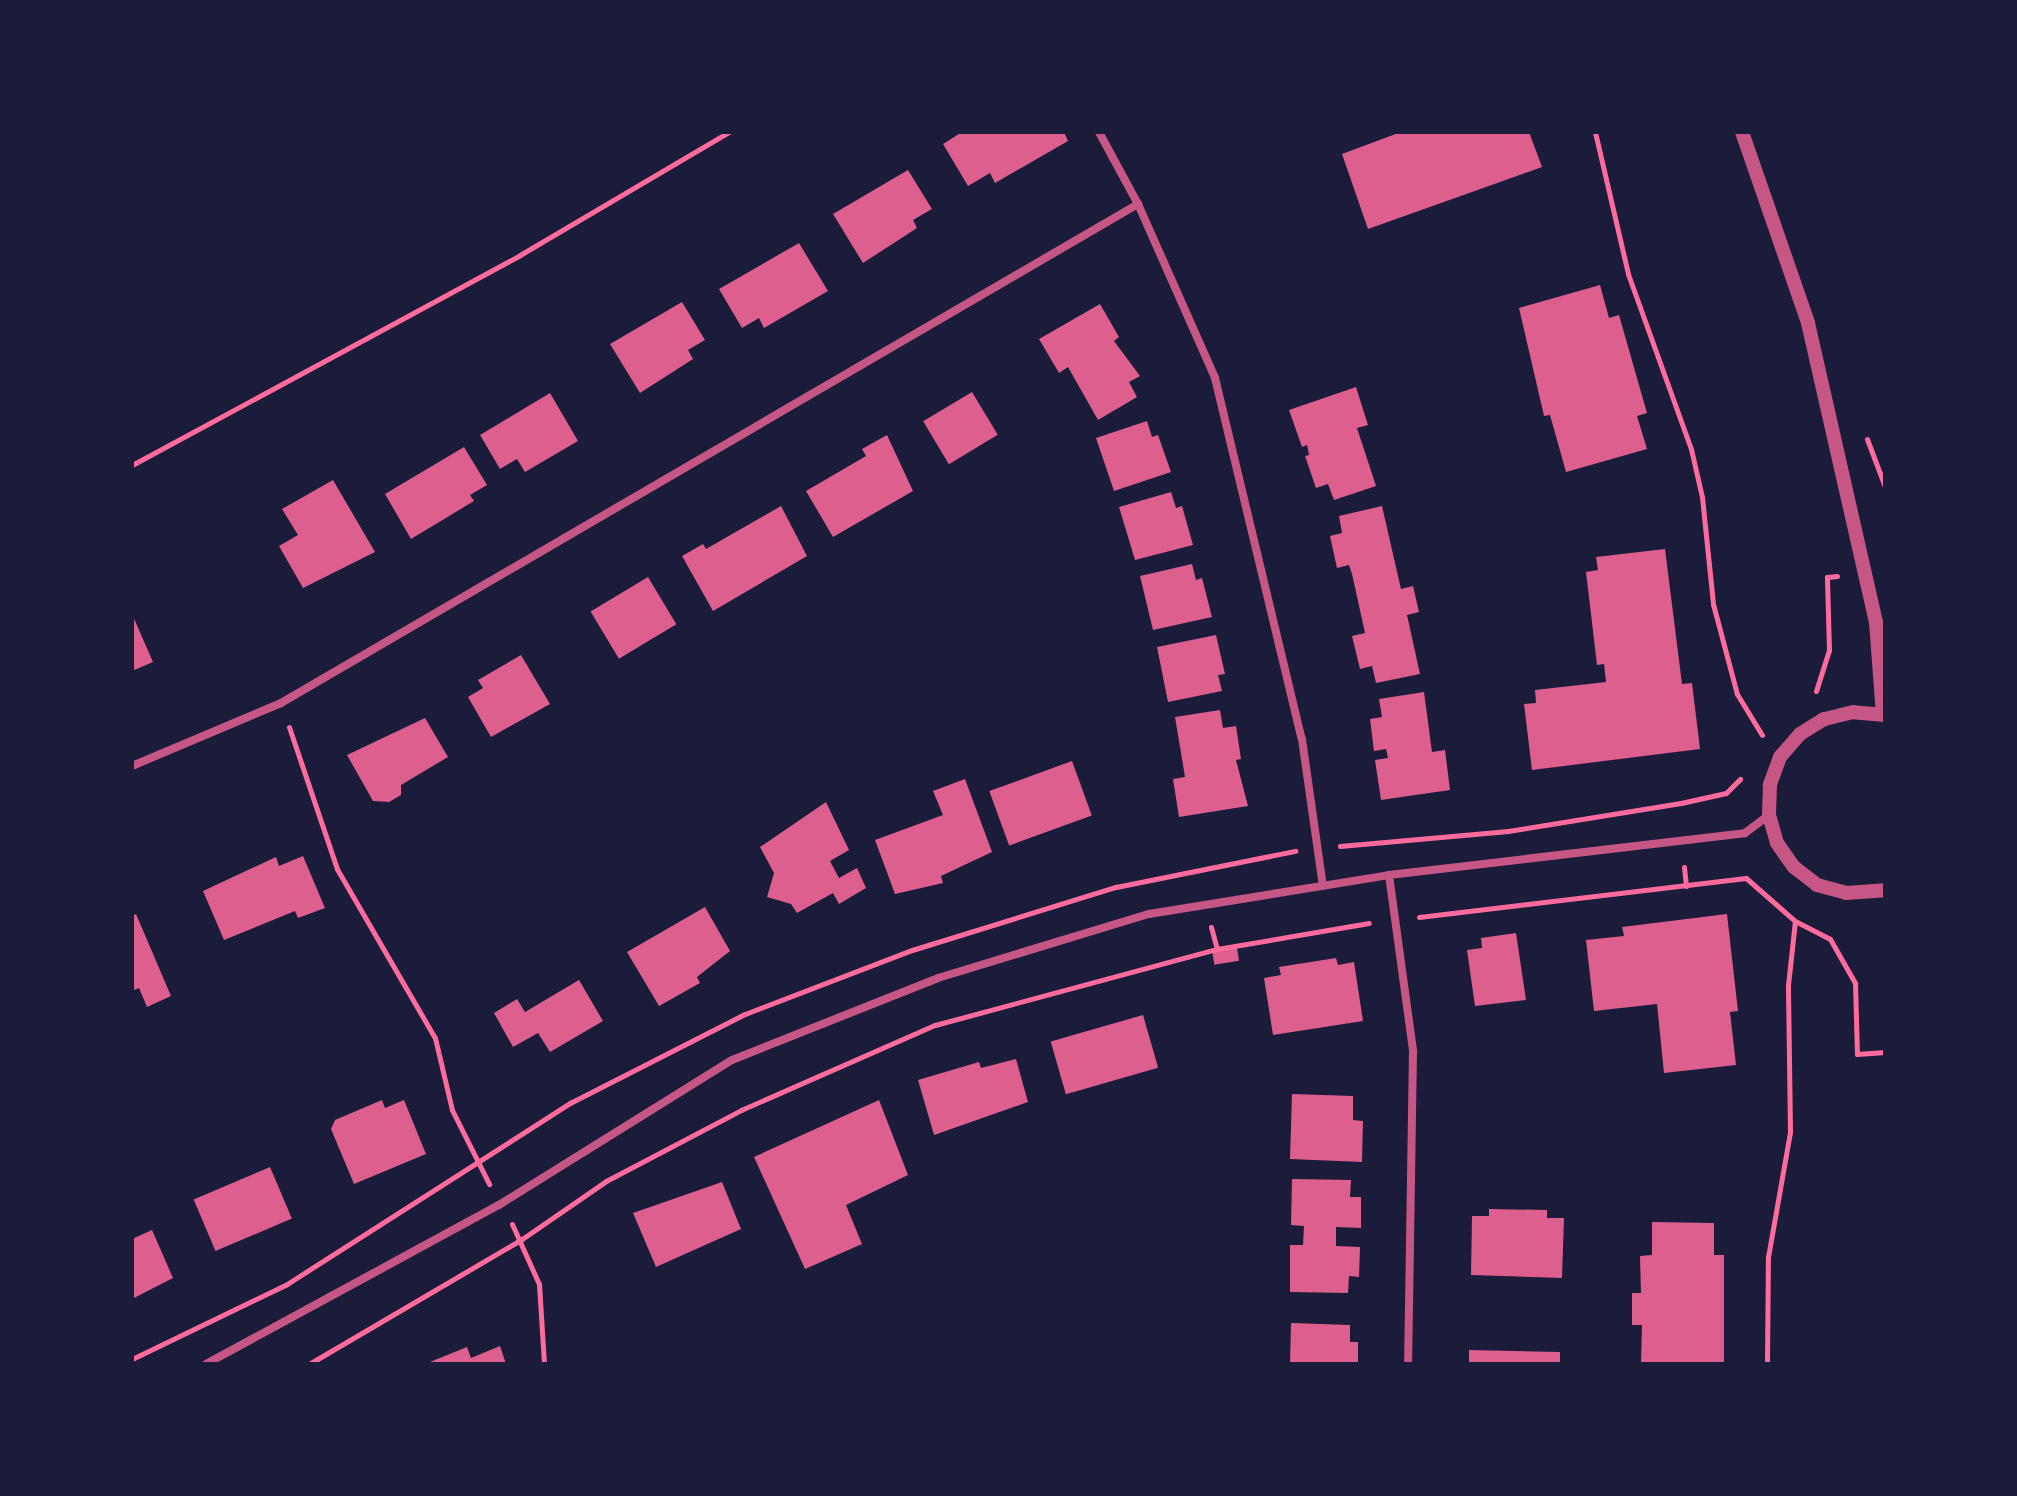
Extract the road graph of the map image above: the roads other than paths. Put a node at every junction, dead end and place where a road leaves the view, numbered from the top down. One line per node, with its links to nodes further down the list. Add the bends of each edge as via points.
1 (1099, 132): 3 (street)
2 (1742, 132): 4 (street, via 1808,323 1876,622)
3 (1138, 204): 5 (street, via 281,703); 8 (street, via 1220,394 1302,739)
4 (1884, 715): 6 (street, via 1853,712 1824,719 1800,734 1780,757 1770,785)
5 (132, 766)
6 (1769, 815): 7 (street, via 1745,833); 9 (street, via 1777,843 1794,867 1817,885 1846,893)
7 (1389, 875): 8 (street); 11 (street, via 1413,1051)
8 (1323, 886): 10 (street, via 1149,914 938,978 732,1060 499,1205)
9 (1885, 890)
10 (206, 1364)
11 (1408, 1364)

